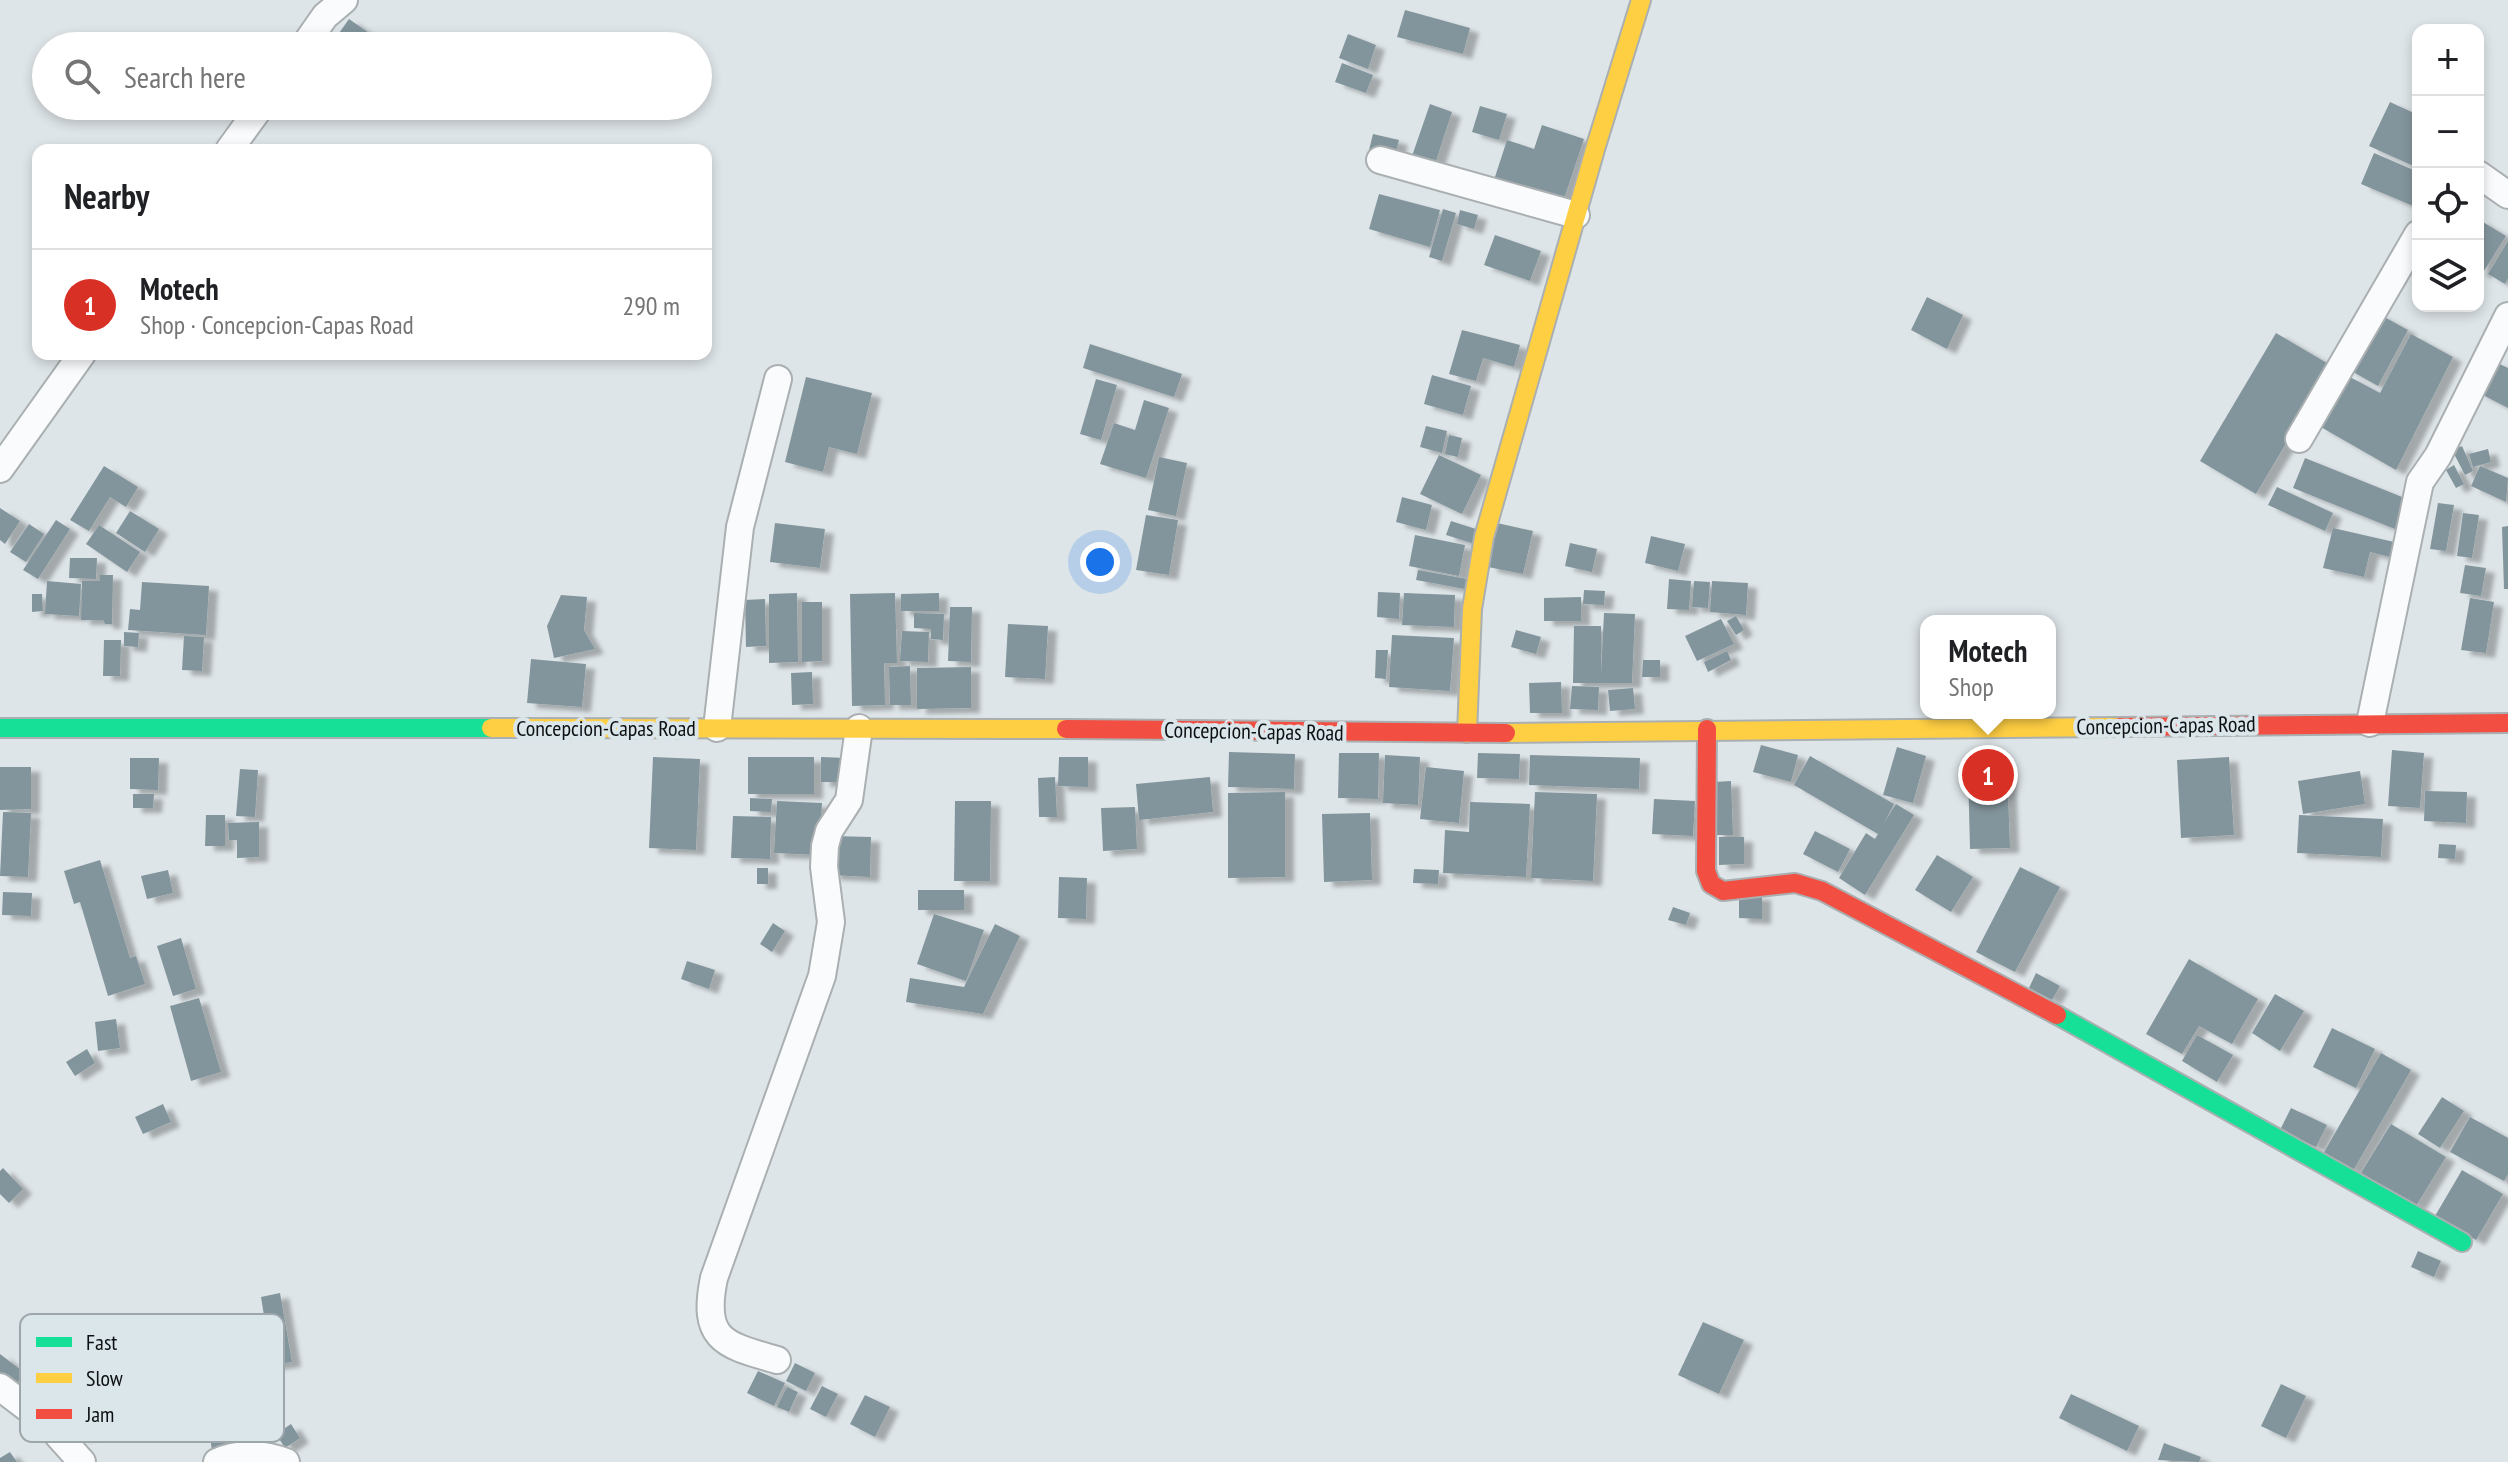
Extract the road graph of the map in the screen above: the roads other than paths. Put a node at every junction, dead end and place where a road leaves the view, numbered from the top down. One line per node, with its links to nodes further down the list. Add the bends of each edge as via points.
1 (344, 0): 3 (street)
2 (1641, 0): 9 (main road)
3 (314, 32)
4 (251, 120): 5 (street)
5 (233, 144)
6 (1380, 160): 9 (street)
7 (2484, 178): 8 (street)
8 (2508, 195)
9 (1576, 215): 22 (main road, via 1484,537 1472,609)
10 (2415, 240): 14 (street)
11 (2508, 316): 16 (street, via 2420,482)
12 (78, 360): 15 (street)
13 (778, 379): 19 (street, via 740,527)
14 (2299, 439)
15 (0, 469)
16 (2370, 723): 17 (main road, Concepcion-Capas Road); 21 (main road, Concepcion-Capas Road)
17 (2508, 723)
18 (0, 728): 19 (main road, Concepcion-Capas Road)
19 (717, 728): 20 (main road, Concepcion-Capas Road)
20 (859, 728): 22 (main road, Concepcion-Capas Road); 24 (street, via 849,800 825,846 831,922 822,976 710,1297 712,1323 730,1346)
21 (1707, 729): 22 (main road, Concepcion-Capas Road); 23 (main road, via 1706,871 1714,888 1795,883 1822,891 2078,1026)
22 (1467, 733)
23 (2462, 1242)
24 (777, 1360)
25 (0, 1387): 26 (street)
26 (20, 1402)
27 (64, 1442): 28 (street)
28 (82, 1462)
29 (217, 1462): 30 (street, via 254,1454)
30 (286, 1462)

